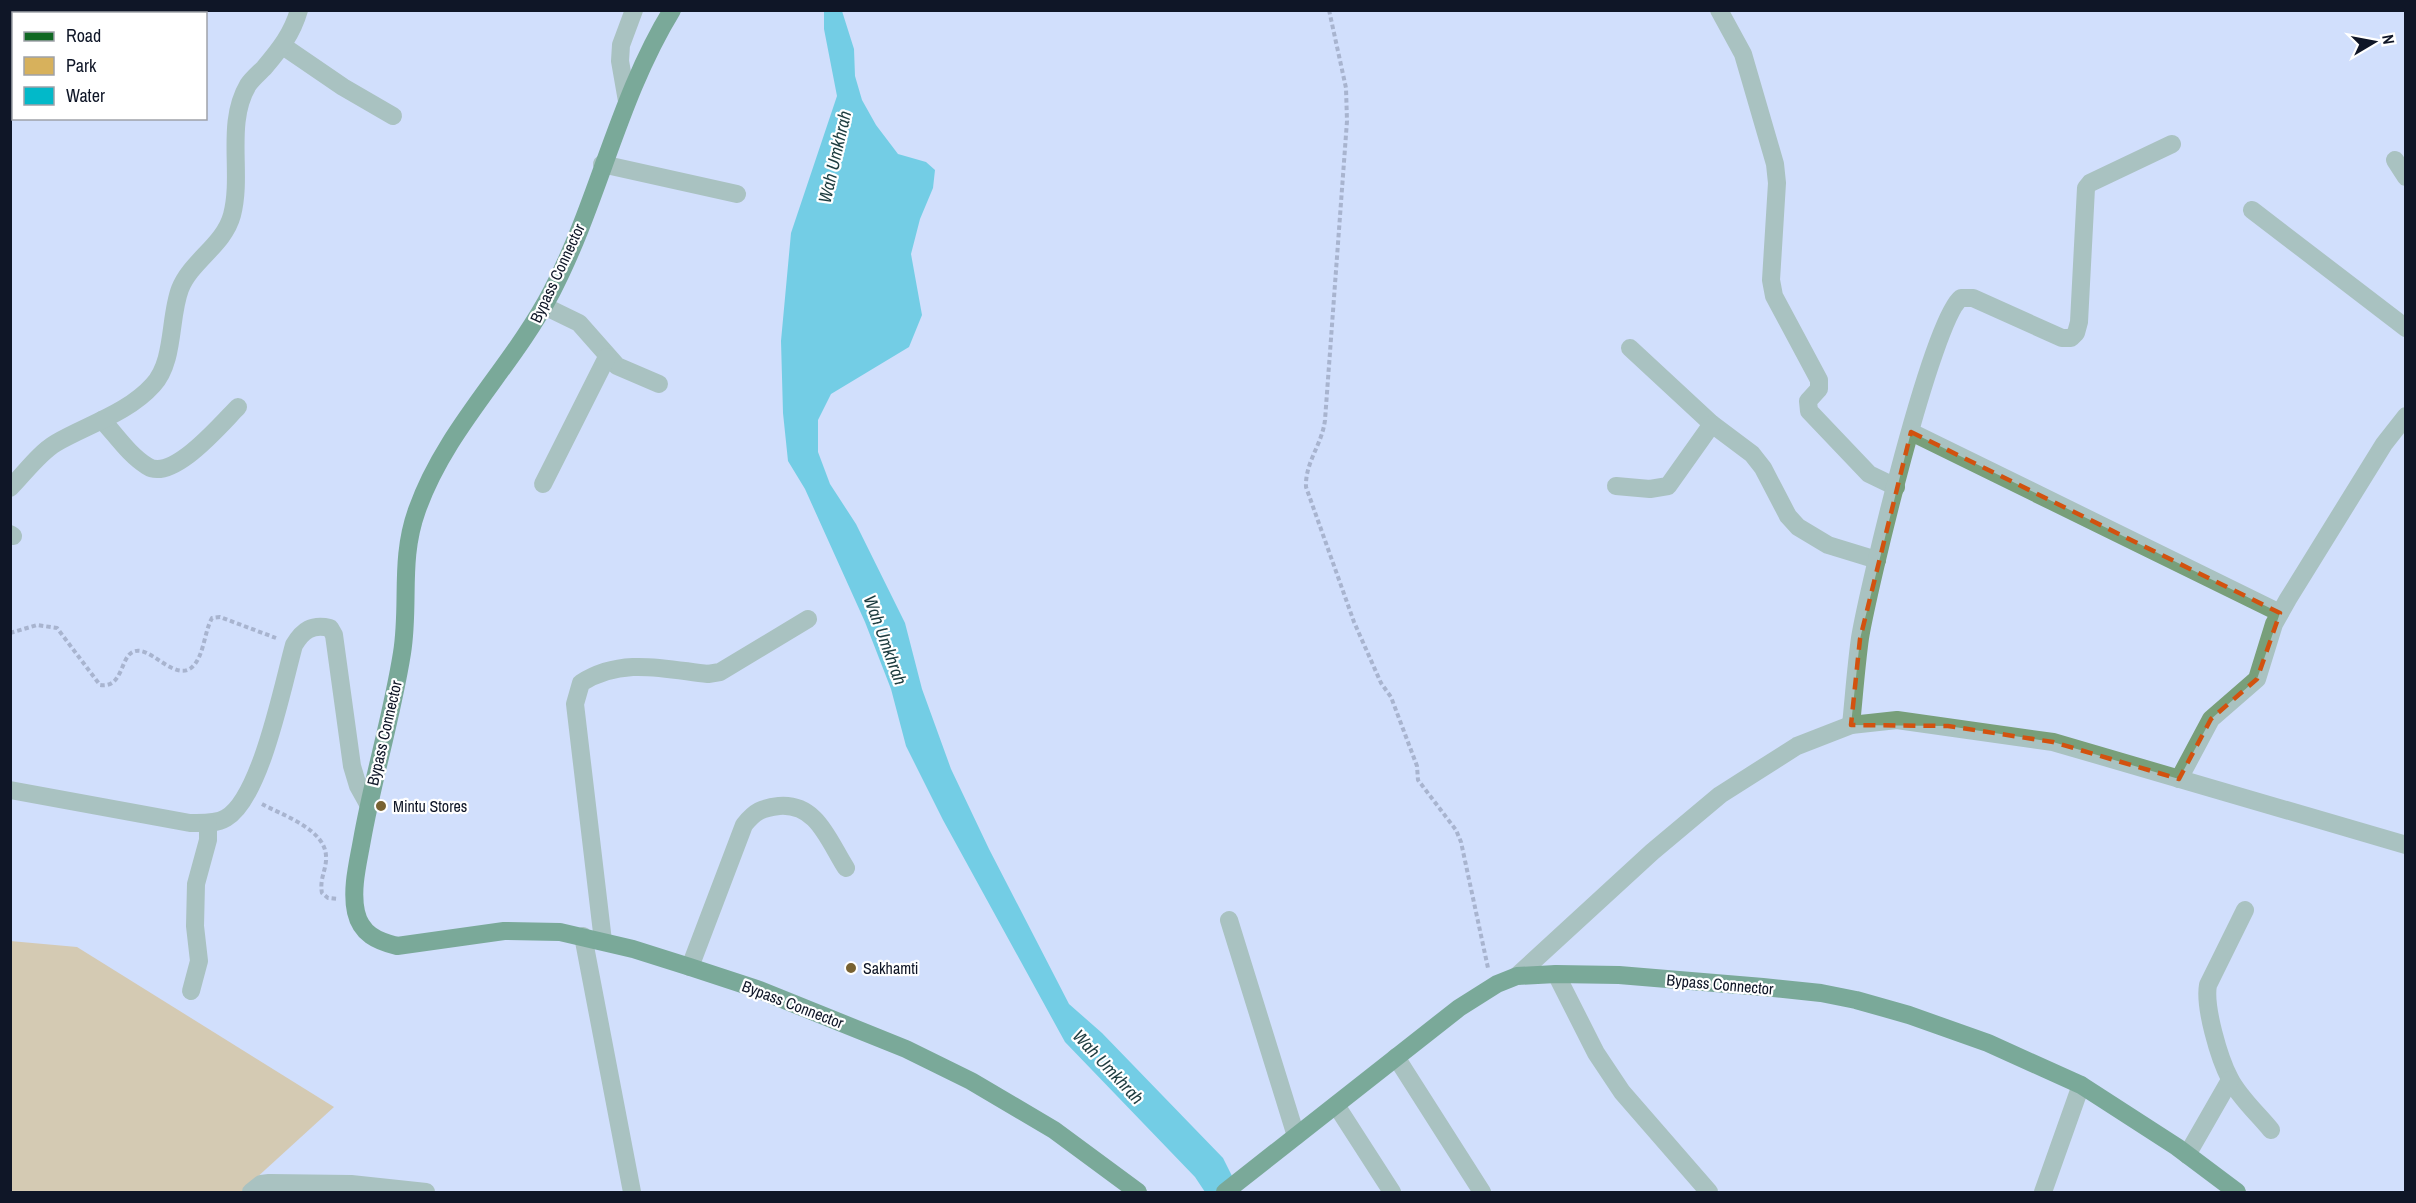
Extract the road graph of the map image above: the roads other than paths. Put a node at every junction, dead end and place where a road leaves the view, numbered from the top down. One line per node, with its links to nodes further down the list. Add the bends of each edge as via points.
1 (299, 10): 5 (street)
2 (634, 10): 6 (street, via 621,45)
3 (672, 10): 6 (main road, Bypass Connector)
4 (1719, 10): 26 (street, via 1743,54 1775,164 1773,296 1819,381 1819,389 1808,401 1809,411 1869,474)
5 (283, 45): 7 (street); 21 (street, via 248,85 235,135 232,214 224,232 179,291 158,378 153,386)
6 (627, 101): 10 (main road, Bypass Connector)
7 (393, 116)
8 (2172, 144): 23 (street, via 2086,188 2076,333 2071,338 2062,338 1973,297 1961,298 1952,307 1940,334)
9 (2395, 160): 11 (street)
10 (602, 164): 12 (street); 14 (main road, Bypass Connector)
11 (2406, 177)
12 (737, 194)
13 (2252, 210): 15 (street)
14 (544, 306): 17 (street, via 579,323); 34 (main road, Bypass Connector, via 522,345 446,449 416,512 405,560 402,653)
15 (2406, 328)
16 (1630, 348): 22 (street)
17 (607, 357): 18 (street, via 617,366); 24 (street)
18 (659, 384)
19 (238, 407): 21 (street, via 192,452 174,466 160,470 148,468)
20 (2406, 416): 29 (street, via 2384,444)
21 (102, 420): 27 (street, via 53,445)
22 (1712, 424): 25 (street, via 1668,486); 28 (street, via 1758,461 1798,527 1828,545)
23 (1911, 432): 26 (street); 29 (street)
24 (543, 484)
25 (1616, 486)
26 (1896, 487): 28 (street)
27 (10, 488)
28 (1877, 560): 31 (street, via 1860,639)
29 (2280, 613): 32 (street, via 2257,679 2211,719)
30 (808, 620): 41 (street, via 720,672 624,666 597,672 581,683 575,704)
31 (1851, 725): 32 (street, via 1897,720 2052,742); 44 (street, via 1797,746 1720,795)
32 (2179, 779): 36 (street)
33 (10, 790): 35 (street)
34 (368, 804): 35 (street, via 352,766 334,634 330,628 313,626 301,633 294,645 266,748 245,795 226,818); 40 (main road, Bypass Connector, via 356,912 367,933 379,941 397,945 527,930)
35 (208, 824): 45 (street, via 208,840 196,884 199,961)
36 (2406, 844)
37 (846, 868): 42 (street, via 812,814 802,808 764,808 753,814 744,825)
38 (2245, 910): 47 (street, via 2208,985 2206,997)
39 (1229, 920): 51 (street)
40 (584, 936): 41 (main road, Bypass Connector); 56 (street)
41 (603, 941): 42 (main road, Bypass Connector)
42 (690, 967): 57 (main road, Bypass Connector, via 757,989 897,1045 971,1081 1053,1130)
43 (1556, 974): 44 (main road, Bypass Connector); 48 (main road, Bypass Connector, via 1619,975 1844,998 1885,1007 1988,1043); 61 (street, via 1596,1053 1622,1092)
44 (1517, 976): 46 (main road, Bypass Connector, via 1459,1008)
45 (191, 991)
46 (1396, 1057): 49 (main road, Bypass Connector); 60 (street)
47 (2230, 1080): 50 (street); 52 (street)
48 (2080, 1085): 52 (main road, Bypass Connector); 62 (street)
49 (1335, 1105): 51 (main road, Bypass Connector); 59 (street)
50 (2271, 1130)
51 (1296, 1136): 58 (main road, Bypass Connector)
52 (2187, 1155): 63 (main road, Bypass Connector)
53 (350, 1188): 54 (street, via 269,1183); 55 (street)
54 (251, 1192)
55 (426, 1192)
56 (632, 1192)
57 (1138, 1192)
58 (1224, 1192)
59 (1392, 1192)
60 (1482, 1192)
61 (1709, 1192)
62 (2043, 1192)
63 (2237, 1192)

